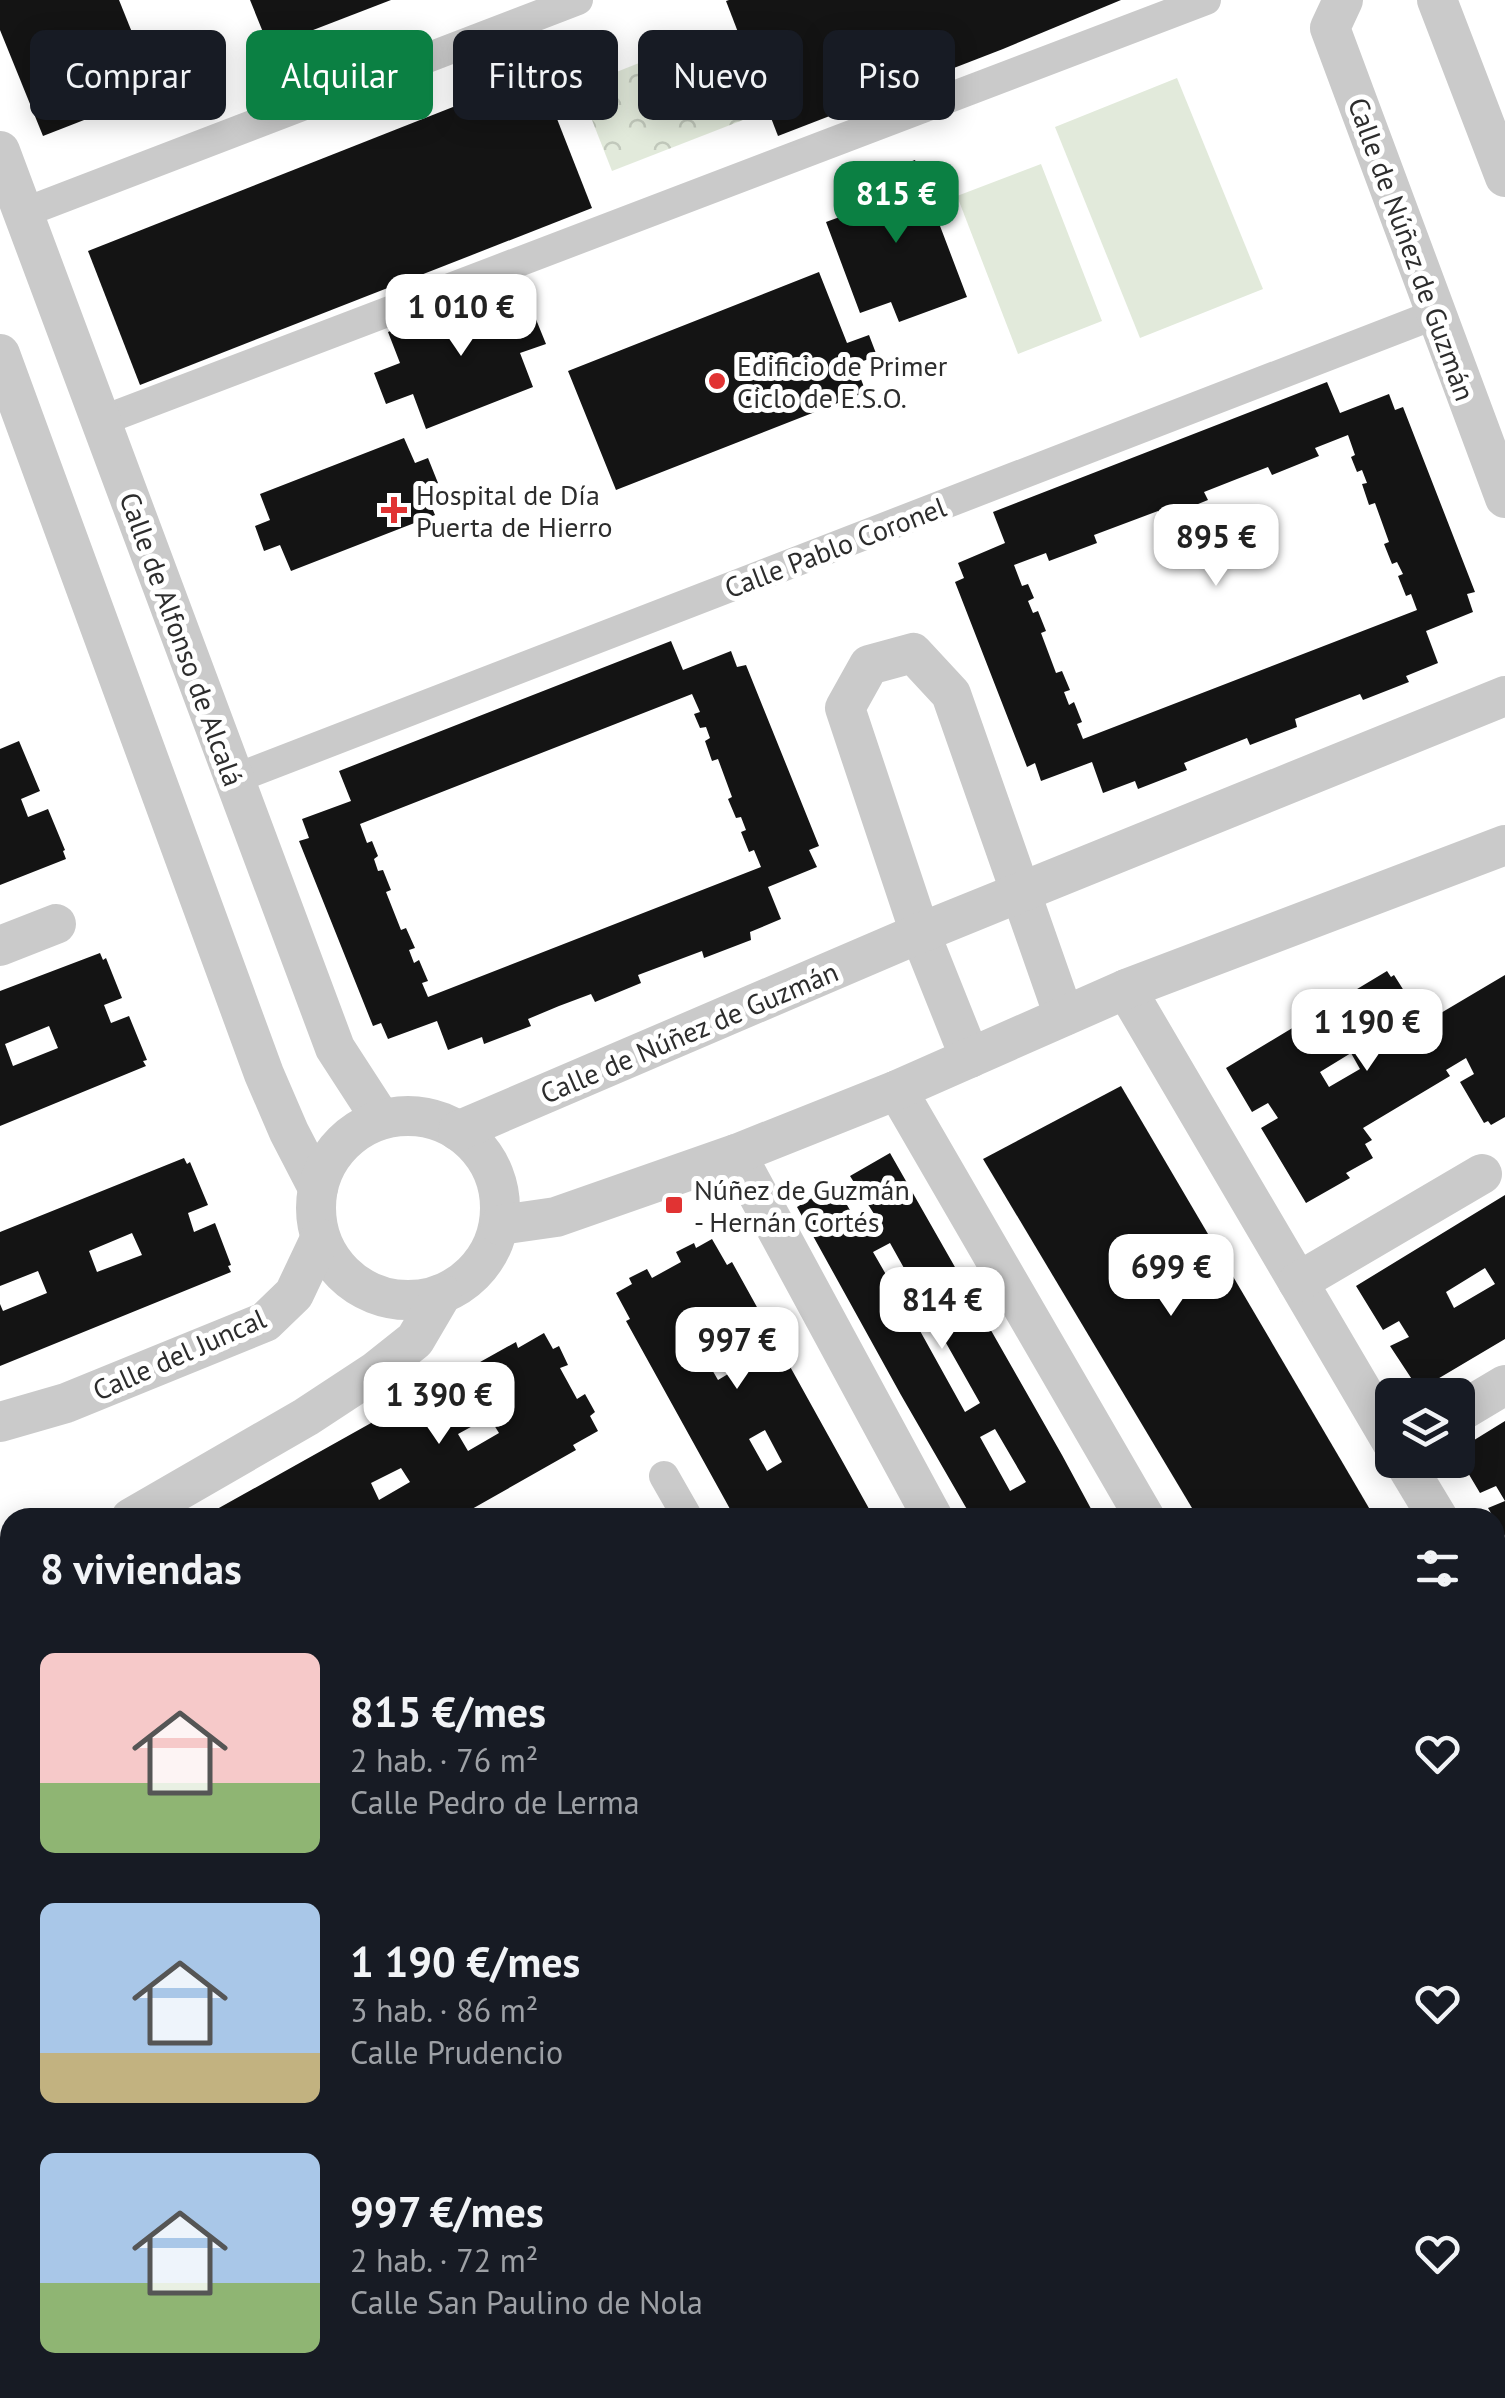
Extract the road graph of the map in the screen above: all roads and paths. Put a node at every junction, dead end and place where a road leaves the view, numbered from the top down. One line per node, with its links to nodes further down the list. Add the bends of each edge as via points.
1 (578, 0): 7 (street)
2 (1206, 0): 10 (street)
3 (1343, 0): 8 (street, Calle de Núñez de Guzmán, via 1330,28)
4 (1437, 0): 6 (street)
5 (0, 152): 7 (street, Calle de Alfonso de Alcalá)
6 (1505, 177)
7 (23, 212): 10 (street, Calle de Alfonso de Alcalá)
8 (1436, 314): 11 (street, Calle de Núñez de Guzmán); 13 (street, Calle Pablo Coronel)
9 (0, 354): 27 (street, via 264,1074)
10 (101, 421): 13 (street, Calle de Alfonso de Alcalá)
11 (1505, 498)
12 (1505, 696): 15 (street, Calle de Núñez de Guzmán)
13 (234, 779): 23 (street, Calle de Alfonso de Alcalá, via 334,1048)
14 (1505, 846): 19 (street)
15 (1020, 893): 17 (street, Calle de Núñez de Guzmán); 17 (street, via 950,694 913,653 869,664 845,708); 20 (street)
16 (56, 924): 18 (street)
17 (920, 933): 21 (street); 24 (street, Calle de Núñez de Guzmán)
18 (0, 946)
19 (1126, 989): 20 (street); 30 (street)
20 (1064, 1016): 21 (street)
21 (970, 1058): 22 (street)
22 (898, 1090): 25 (street); 41 (street)
23 (381, 1118): 24 (street, via 412,1115); 27 (street, via 333,1153)
24 (458, 1130): 28 (street, via 490,1164 500,1194)
25 (736, 1154): 28 (street, via 556,1217); 40 (street)
26 (1482, 1174): 30 (street)
27 (318, 1188): 29 (street)
28 (500, 1225): 31 (street, via 468,1279)
29 (320, 1238): 31 (street, via 356,1285 383,1298 413,1301); 35 (street, Calle del Juncal, via 294,1294 265,1322 66,1403)
30 (1298, 1282): 34 (street)
31 (442, 1294): 38 (street, via 414,1340 376,1371)
32 (1505, 1384): 33 (street)
33 (1475, 1403)
34 (1375, 1413)
35 (0, 1422)
36 (664, 1476): 39 (street)
37 (1414, 1478): 42 (street)
38 (148, 1508)
39 (682, 1508)
40 (928, 1508)
41 (1139, 1508)
42 (1432, 1508)

